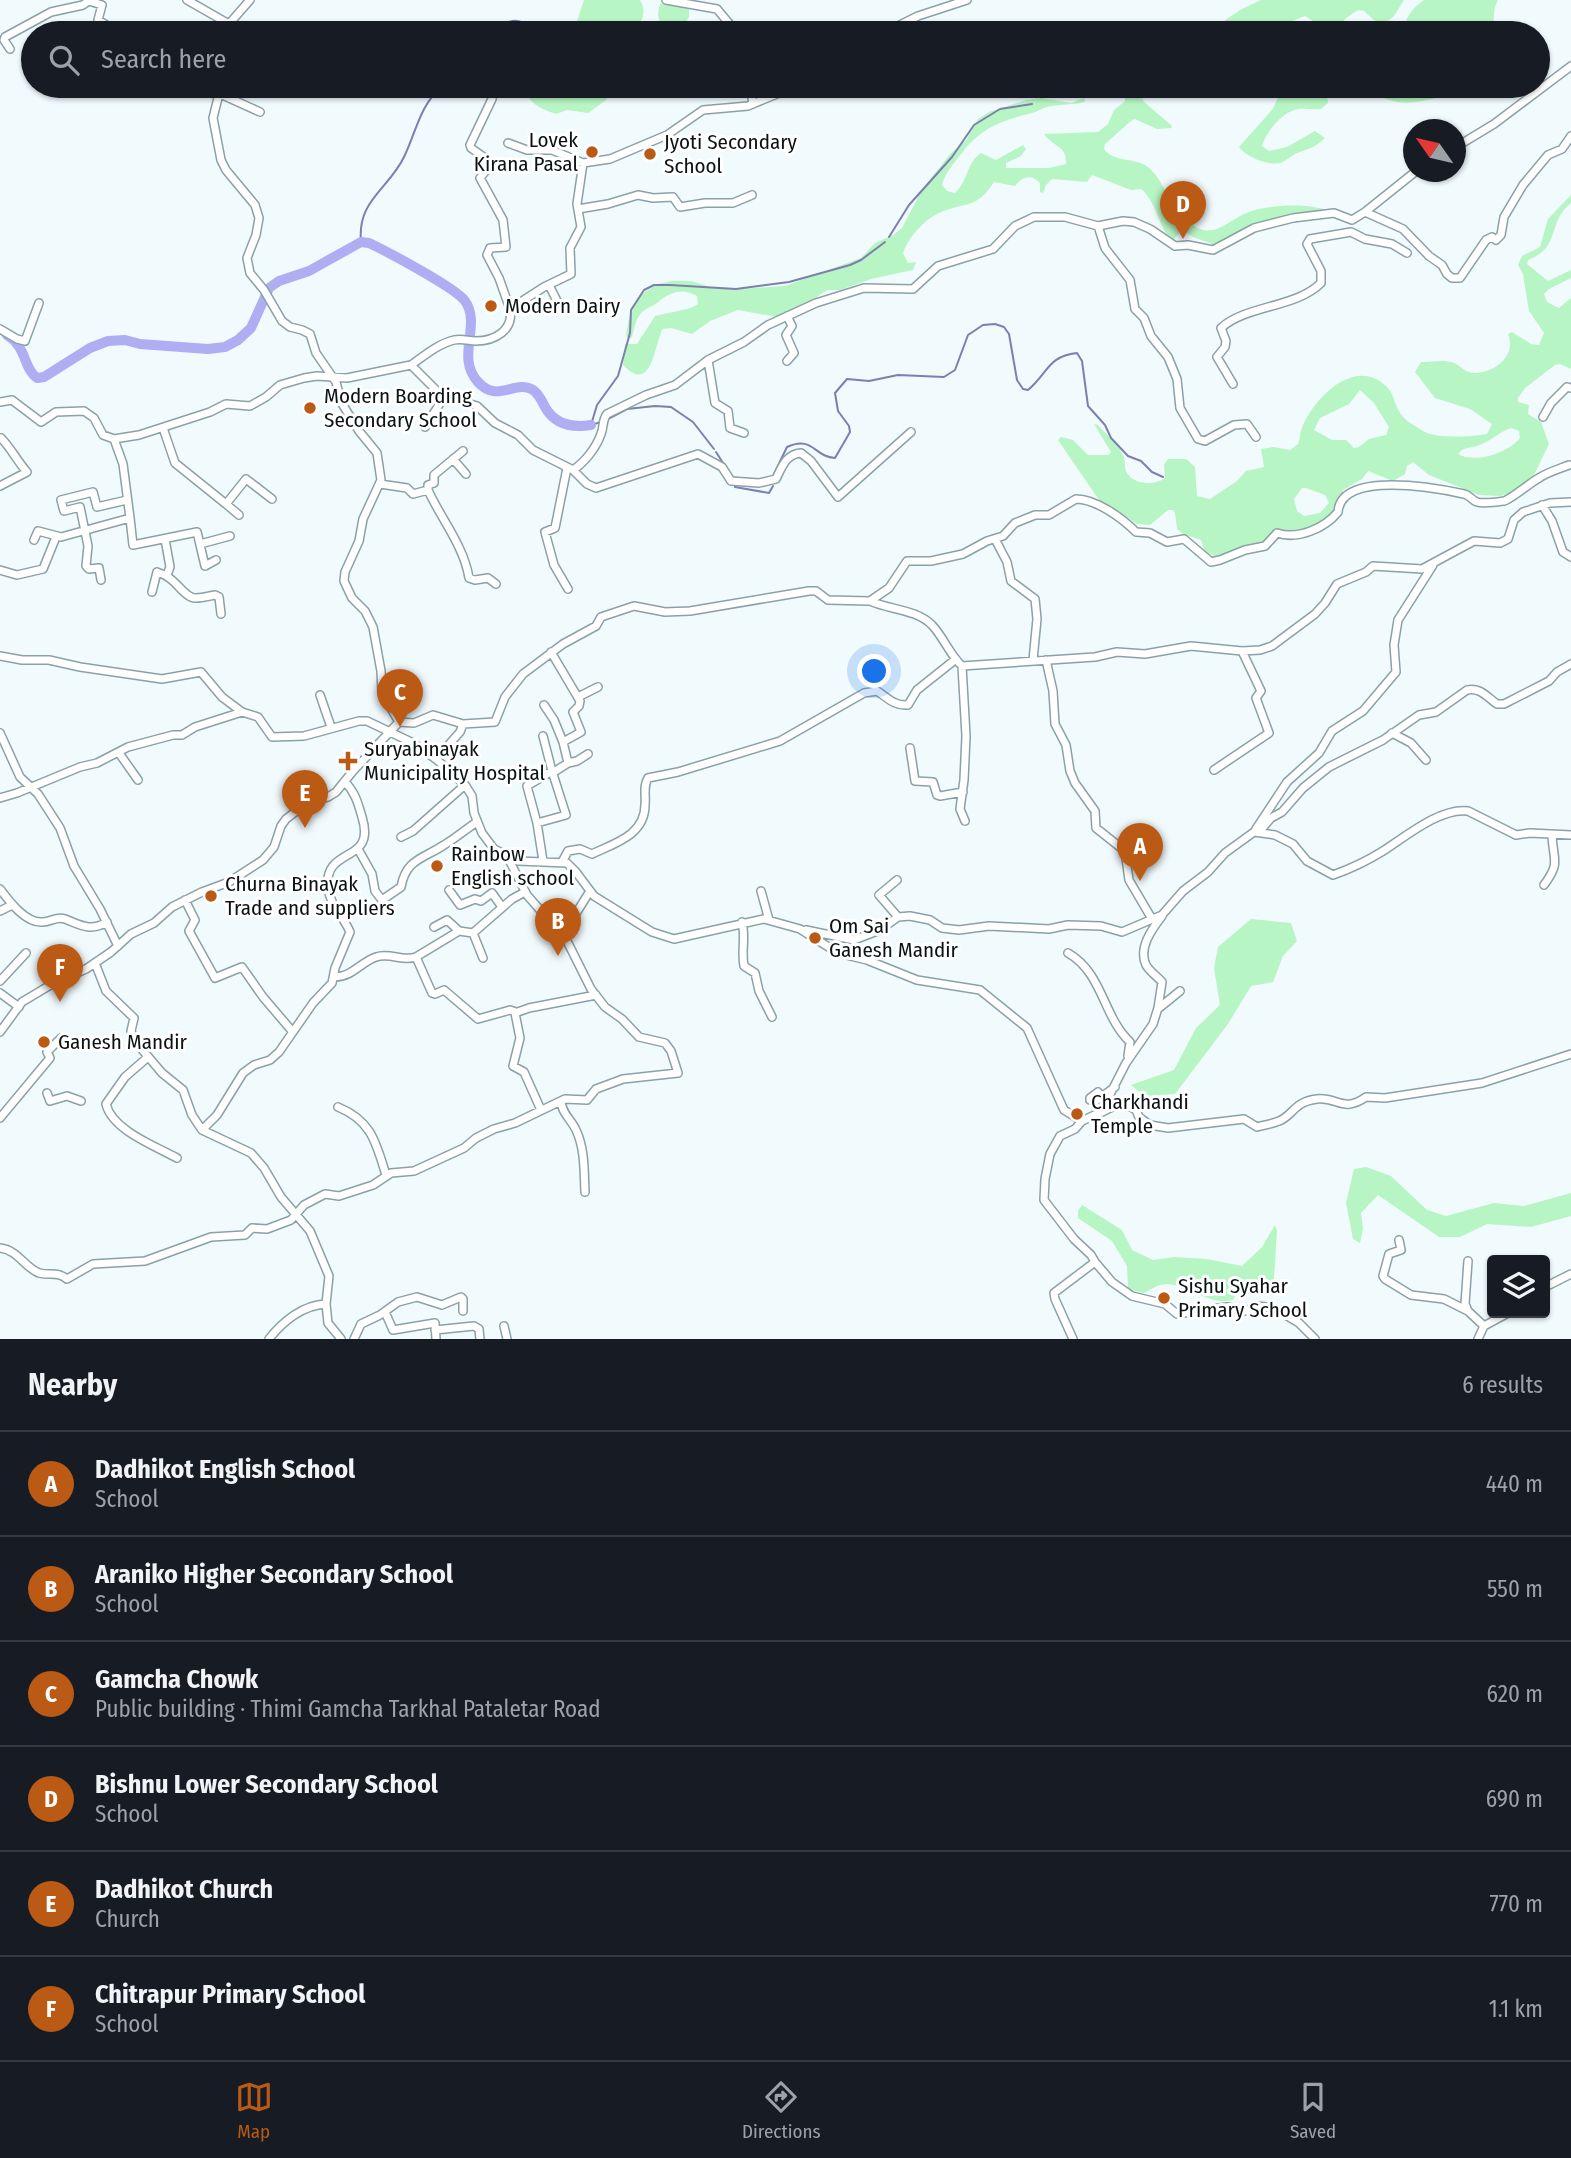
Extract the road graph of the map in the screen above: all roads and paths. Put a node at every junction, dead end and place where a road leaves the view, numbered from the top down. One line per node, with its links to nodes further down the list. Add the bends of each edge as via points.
1 (187, 0): 8 (street)
2 (250, 0): 9 (street)
3 (666, 0): 10 (street, via 717,9)
4 (967, 0): 11 (street)
5 (90, 1): 6 (street); 7 (street, via 102,5)
6 (34, 21)
7 (99, 21)
8 (224, 21)
9 (232, 21)
10 (727, 21)
11 (909, 21)
12 (21, 28): 13 (street, via 5,37)
13 (10, 49)
14 (1571, 66): 15 (street)
15 (1550, 82)
16 (217, 98): 45 (street, via 213,118 223,165 258,212 247,263 250,273 285,325 310,334)
17 (235, 98): 23 (street)
18 (752, 98): 22 (street)
19 (767, 98): 22 (street)
20 (1529, 98): 25 (street)
21 (492, 99): 38 (street, via 470,145 489,163 480,178 503,220 506,247 490,248 487,255)
22 (753, 104): 27 (street, via 703,110 667,135 610,159)
23 (260, 112)
24 (1571, 136): 31 (street, via 1562,149 1535,168 1504,217 1501,235 1486,240 1460,278 1447,274 1403,229)
25 (1466, 141)
26 (508, 143): 27 (street, via 527,150 552,150)
27 (583, 163): 30 (street)
28 (1403, 182): 31 (street)
29 (752, 195): 30 (street, via 733,203 680,207 673,197 638,195)
30 (578, 209): 36 (street, via 581,227 570,248 571,274)
31 (1365, 212): 32 (street)
32 (1352, 220): 33 (street, via 1334,213 1293,218 1254,228 1213,250 1175,246 1134,222); 34 (street)
33 (1098, 226): 40 (street, via 1065,217 1029,218 993,249 944,264 913,289 859,289); 55 (street, via 1105,248 1130,280 1136,310 1168,357 1177,379 1180,408 1198,439 1205,441 1234,425 1247,424)
34 (1351, 232): 35 (street); 46 (street, via 1308,241 1323,280 1317,288 1221,328 1226,341 1217,357)
35 (1407, 253)
36 (549, 285): 38 (street); 39 (street)
37 (39, 303): 41 (street, via 25,341)
38 (510, 309): 44 (street, via 509,328 485,340 442,344)
39 (561, 309)
40 (787, 316): 42 (street); 43 (street, via 792,326 786,335 794,353)
41 (0, 329)
42 (708, 360): 54 (street, via 715,402 728,411 730,428); 61 (street, via 675,385 607,414 593,449)
43 (787, 361)
44 (411, 365): 45 (street); 48 (street)
45 (331, 378): 52 (street, via 287,382 255,404 226,404); 63 (street, via 341,402 375,449)
46 (1233, 384)
47 (1571, 388): 50 (street, via 1550,403)
48 (444, 397): 51 (street); 61 (street, via 477,406 533,450)
49 (0, 402): 57 (street, via 12,400 41,422 56,412 88,412 103,435)
50 (1543, 417)
51 (425, 427)
52 (163, 428): 57 (street); 69 (street, via 175,463)
53 (911, 432): 61 (street, via 838,497 801,453 783,464 776,478 760,483 731,481 722,467 698,454 596,488)
54 (744, 433)
55 (1256, 437)
56 (1, 438): 64 (street, via 27,472)
57 (114, 439): 67 (street)
58 (463, 451): 59 (street)
59 (453, 459): 62 (street); 65 (street, via 434,475)
60 (1569, 465): 77 (street, via 1541,476 1503,501 1477,502 1467,494 1392,483 1366,488 1343,497 1338,512 1324,525 1289,537 1278,533 1265,546 1211,562 1184,539 1167,542 1136,532 1098,503 1081,499 1014,523)
61 (570, 469): 87 (street, via 555,528 545,532 554,565)
62 (466, 474)
63 (380, 484): 65 (street, via 407,488 413,494); 104 (street, via 363,519 344,582 373,627 382,693)
64 (0, 486)
65 (428, 490): 86 (street, via 465,556 469,578 488,578)
66 (272, 499): 69 (street, via 246,479)
67 (127, 500): 72 (street); 73 (street, via 97,507 93,492 61,500 64,511 80,507)
68 (1571, 502): 70 (street)
69 (226, 504): 71 (street)
70 (1542, 505): 80 (street, via 1563,551); 82 (street, via 1517,515 1508,539 1500,543 1474,541)
71 (239, 515)
72 (130, 518): 73 (street); 76 (street, via 133,545)
73 (86, 530): 75 (street); 85 (street, via 86,566 99,568)
74 (230, 536): 79 (street)
75 (56, 537): 78 (street, via 38,531); 83 (street, via 43,569 17,575)
76 (165, 539): 79 (street, via 197,532); 84 (street)
77 (995, 539): 89 (street, via 963,554 906,561 889,589); 95 (street, via 1011,581 1035,599)
78 (34, 540)
79 (200, 544): 81 (street, via 205,566)
80 (1571, 557)
81 (216, 560)
82 (1433, 565): 91 (street, via 1422,569 1373,566 1337,584 1315,614 1272,646); 129 (street, via 1398,620 1396,672 1363,711 1332,731 1319,753 1287,782)
83 (0, 570)
84 (167, 575): 88 (street, via 157,572); 90 (street, via 189,596 219,597)
85 (101, 580)
86 (496, 584)
87 (568, 589)
88 (152, 592)
89 (870, 601): 92 (street, via 828,600 813,591 665,612 629,607 601,618 596,626); 94 (street, via 925,620)
90 (221, 614)
91 (1242, 651): 96 (street, via 1191,646 1145,654 1117,652); 118 (street, via 1261,691 1256,698 1269,733)
92 (551, 652): 101 (street); 105 (street, via 512,686 495,722)
93 (0, 656): 103 (street, via 162,679 201,672)
94 (956, 659): 98 (street); 136 (street, via 917,690 908,705 889,701 877,691 864,692 780,741 648,778 645,815 626,839 592,854 568,851)
95 (1033, 660): 96 (street); 98 (street)
96 (1046, 660): 150 (street, via 1055,724 1066,745 1070,771 1095,811 1096,828 1125,851 1129,880)
97 (1571, 664): 109 (street, via 1504,704 1480,691 1467,690 1436,712 1419,715)
98 (962, 666): 124 (street)
99 (598, 687): 101 (street)
100 (320, 695): 106 (street)
101 (578, 696): 111 (street, via 580,704 573,712 581,732)
102 (544, 705): 111 (street)
103 (242, 712): 106 (street, via 258,717 277,738); 113 (street)
104 (399, 722): 105 (street, via 414,723 433,715); 107 (street)
105 (463, 724): 115 (street)
106 (331, 727): 107 (street, via 363,720)
107 (390, 732): 115 (street); 121 (street)
108 (0, 733): 123 (street)
109 (1392, 733): 116 (street, via 1411,743); 129 (street, via 1329,767)
110 (543, 736): 119 (street)
111 (563, 742): 117 (street)
112 (910, 748): 124 (street, via 915,781 933,782 940,796)
113 (119, 753): 120 (street); 123 (street)
114 (588, 754): 117 (street)
115 (436, 759): 122 (street)
116 (1426, 760)
117 (568, 762): 119 (street)
118 (1214, 770)
119 (553, 771): 128 (street, via 527,785); 128 (street, via 566,815)
120 (138, 780)
121 (345, 782): 133 (street, via 356,798 366,829); 144 (street, via 336,792 307,803 290,816 271,852 254,867)
122 (465, 785): 127 (street); 132 (street)
123 (30, 788): 125 (street); 152 (street, via 60,828 74,866)
124 (963, 792): 126 (street, via 960,808)
125 (0, 798)
126 (965, 821)
127 (477, 822): 133 (street, via 411,864 401,887 382,900); 134 (street, via 490,846)
128 (537, 823): 135 (street)
129 (1256, 832): 130 (street, via 1293,844 1307,861 1333,875 1459,810 1516,835); 148 (street, via 1225,853)
130 (1552, 835): 131 (street); 138 (street, via 1555,865)
131 (1571, 835)
132 (401, 837)
133 (358, 849): 165 (street, via 340,859 329,877 333,904 350,932)
134 (507, 856): 135 (street); 143 (street)
135 (543, 862): 136 (street)
136 (562, 862): 141 (street, via 572,867)
137 (897, 880): 149 (street, via 879,895)
138 (1544, 885)
139 (0, 889): 145 (street)
140 (449, 890): 146 (street, via 460,905 481,901 492,893)
141 (590, 891): 153 (street, via 640,926 670,938); 157 (street)
142 (761, 891): 151 (street)
143 (525, 892): 146 (street); 157 (street)
144 (185, 900): 159 (street); 174 (street, via 195,920 188,931 215,978 242,967)
145 (12, 905): 147 (street); 152 (street, via 41,922 60,919 92,929)
146 (502, 908): 158 (street)
147 (0, 911)
148 (1162, 915): 150 (street); 171 (street, via 1143,954 1146,965 1162,982)
149 (898, 917): 150 (street, via 920,916 942,928 959,930 1068,925 1122,932); 155 (street, via 854,940)
150 (1152, 919)
151 (769, 920): 153 (street); 155 (street)
152 (107, 922): 159 (street)
153 (742, 922): 173 (street, via 744,967 757,977)
154 (434, 927): 156 (street, via 447,920)
155 (800, 929): 189 (street, via 838,953 917,980 980,990 1027,1028 1064,1110)
156 (459, 931): 158 (street); 162 (street)
157 (562, 931): 169 (street)
158 (473, 933): 163 (street)
159 (118, 946): 164 (street)
160 (26, 953): 166 (street)
161 (1068, 953): 179 (street, via 1099,986 1118,1030 1130,1042)
162 (416, 957): 165 (street, via 404,960 381,955 347,975); 172 (street, via 433,994 444,990 476,1018)
163 (483, 958)
164 (95, 963): 170 (street, via 51,984); 178 (street, via 106,990 132,1016 132,1036)
165 (335, 976): 174 (street)
166 (0, 981)
167 (1180, 991): 171 (street)
168 (0, 993): 170 (street)
169 (596, 995): 172 (street); 184 (street, via 639,1037 665,1043 678,1072 623,1079 596,1089 587,1100)
170 (19, 1007): 175 (street)
171 (1158, 1008): 179 (street, via 1153,1024)
172 (516, 1012): 186 (street, via 520,1038 513,1066 524,1072)
173 (772, 1017)
174 (292, 1031): 190 (street, via 270,1060 243,1073)
175 (0, 1032)
176 (61, 1038): 188 (street)
177 (1571, 1054): 187 (street, via 1482,1083 1366,1097 1346,1105 1320,1099 1297,1105 1282,1121 1257,1127 1244,1119 1168,1128 1150,1125 1122,1102)
178 (148, 1057): 190 (street, via 183,1090); 191 (street, via 117,1086 107,1109 128,1131)
179 (1126, 1063): 180 (street)
180 (1115, 1087): 181 (street, via 1096,1101 1090,1100); 187 (street)
181 (1098, 1092)
182 (47, 1093): 183 (street, via 50,1101 67,1096)
183 (81, 1101)
184 (561, 1101): 186 (street); 193 (street, via 583,1151)
185 (338, 1107): 192 (street, via 369,1130)
186 (541, 1110): 192 (street, via 414,1171)
187 (1101, 1112): 189 (street)
188 (0, 1118)
189 (1082, 1121): 197 (street, via 1060,1136 1050,1154 1044,1200)
190 (202, 1130): 194 (street, via 251,1153)
191 (177, 1158)
192 (386, 1175): 194 (street, via 373,1185 340,1196 319,1196)
193 (585, 1192)
194 (297, 1216): 196 (street, via 274,1228 211,1237 145,1261 93,1264 67,1279 38,1272 10,1250); 201 (street, via 315,1240 329,1276)
195 (1399, 1240): 204 (street, via 1401,1250 1389,1254 1385,1279 1411,1295 1444,1299)
196 (0, 1248)
197 (1095, 1262): 215 (street, via 1054,1293); 216 (street, via 1132,1296 1165,1304 1177,1314 1227,1307 1245,1311 1257,1306 1274,1308)
198 (1468, 1262): 204 (street)
199 (1571, 1274): 200 (street)
200 (1550, 1284)
201 (326, 1304): 209 (street, via 298,1313); 210 (street, via 327,1323)
202 (386, 1311): 203 (street, via 413,1298 442,1305 461,1297); 208 (street, via 393,1330 435,1323); 211 (street, via 361,1324)
203 (463, 1311)
204 (1468, 1311): 207 (street)
205 (1499, 1318): 207 (street)
206 (503, 1326): 214 (street)
207 (1484, 1326): 217 (street)
208 (435, 1330): 212 (street); 213 (street, via 474,1325)
209 (269, 1339)
210 (341, 1339)
211 (354, 1339)
212 (436, 1339)
213 (480, 1339)
214 (507, 1339)
215 (1073, 1339)
216 (1315, 1339)
217 (1478, 1339)

